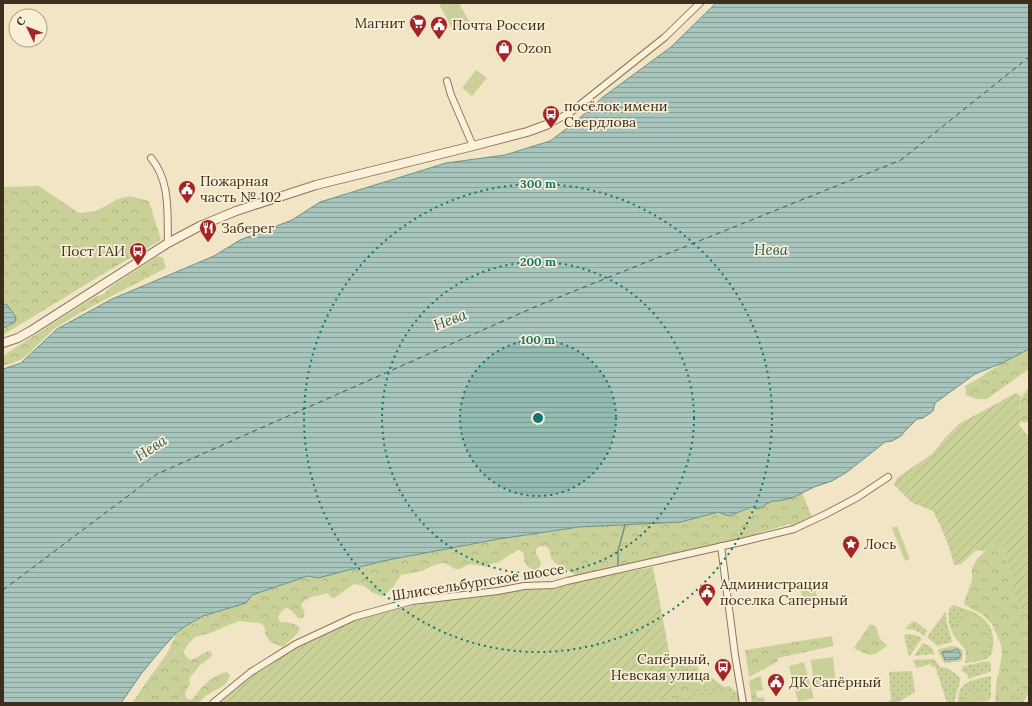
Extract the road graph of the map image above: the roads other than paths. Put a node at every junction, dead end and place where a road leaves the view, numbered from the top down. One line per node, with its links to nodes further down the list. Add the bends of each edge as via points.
1 (700, 3): 3 (street, via 665,37 571,112)
2 (447, 81): 4 (street)
3 (549, 124): 4 (street)
4 (473, 146): 6 (street, via 316,185 236,211)
5 (151, 158): 6 (street, via 164,183)
6 (168, 243): 7 (street, via 32,330)
7 (3, 343)
8 (888, 477): 9 (street, Шлиссельбургское шоссе, via 858,497 800,526)
9 (720, 546): 10 (street, Шлиссельбургское шоссе, via 553,585 524,586 412,601 354,617 296,644 251,672); 11 (street)
10 (213, 703)
11 (743, 703)

